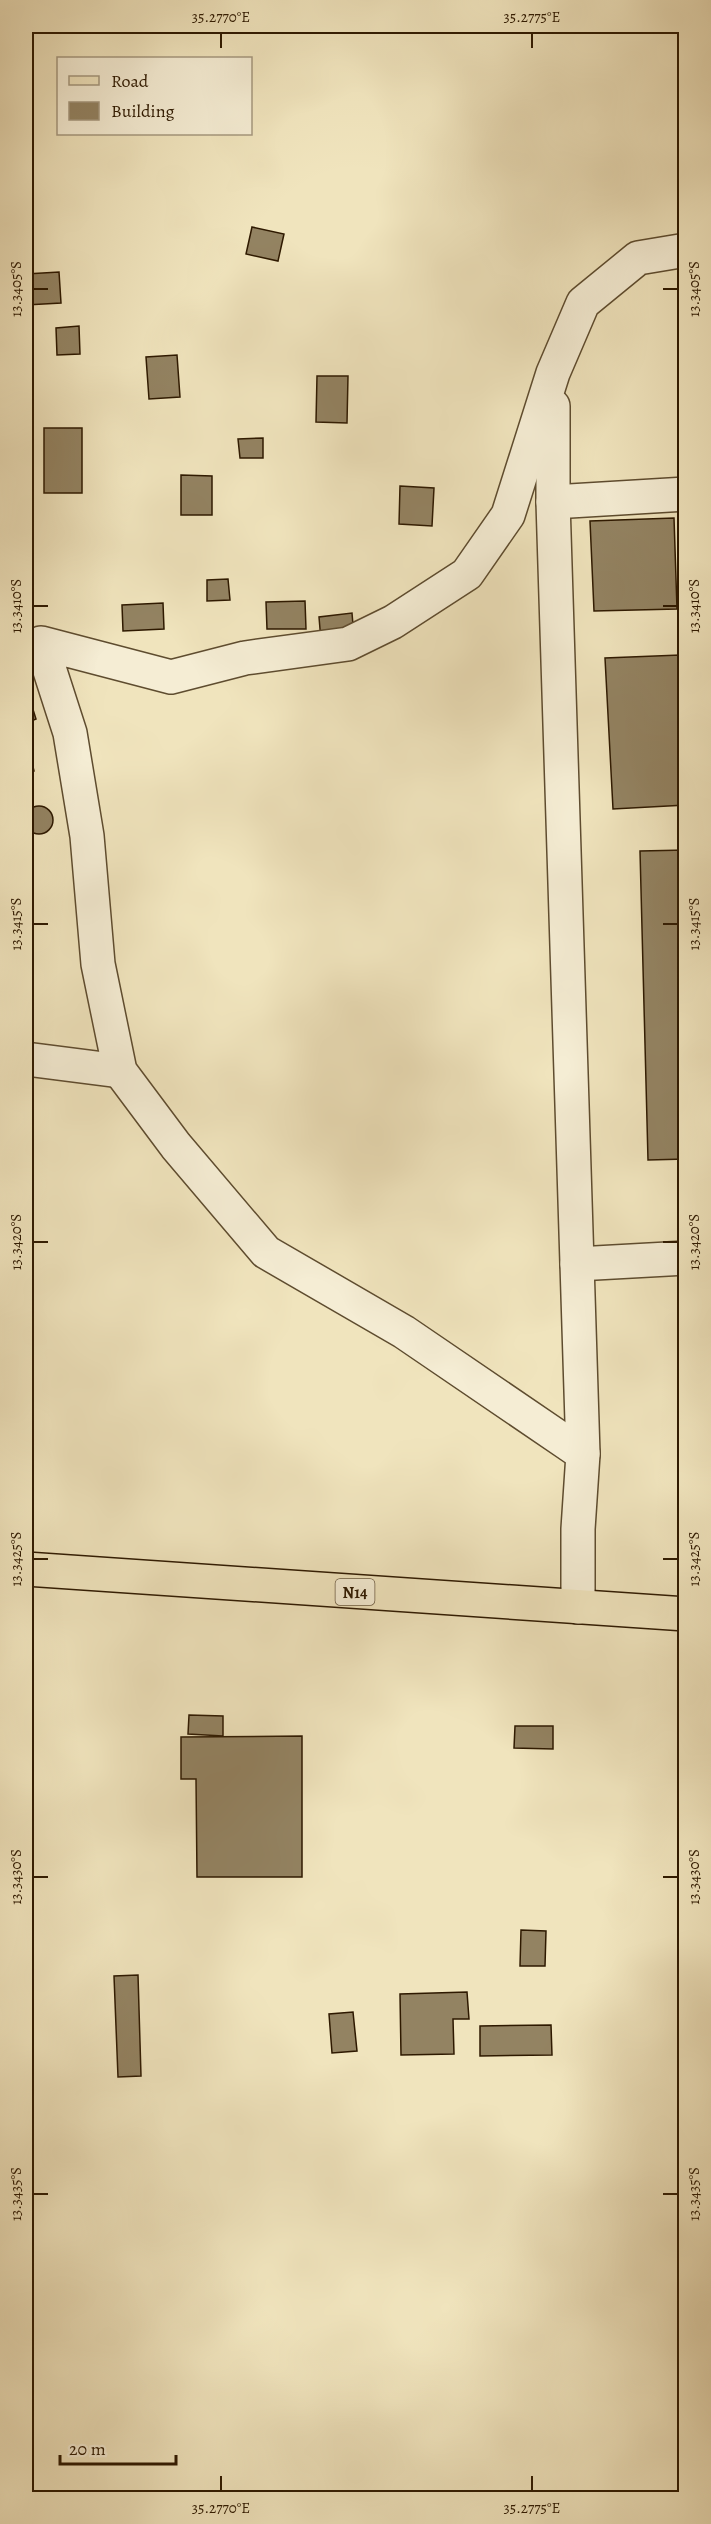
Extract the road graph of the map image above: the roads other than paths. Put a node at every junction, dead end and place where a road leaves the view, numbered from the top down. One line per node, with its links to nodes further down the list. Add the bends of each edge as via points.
1 (686, 250): 2 (street, via 638,258 583,303)
2 (553, 373): 4 (street); 5 (street, via 508,515 467,574 393,622 348,644 245,658 171,678)
3 (686, 494): 4 (street)
4 (553, 502): 9 (street)
5 (33, 641): 7 (street, via 70,733 87,836 98,964)
6 (26, 1059): 7 (street)
7 (120, 1071): 10 (street, via 176,1146 266,1252 405,1332)
8 (686, 1258): 9 (street)
9 (577, 1264): 10 (street)
10 (583, 1454): 12 (street)
11 (26, 1569): 12 (main road, N14)
12 (578, 1607): 13 (main road, N14)
13 (686, 1614)

